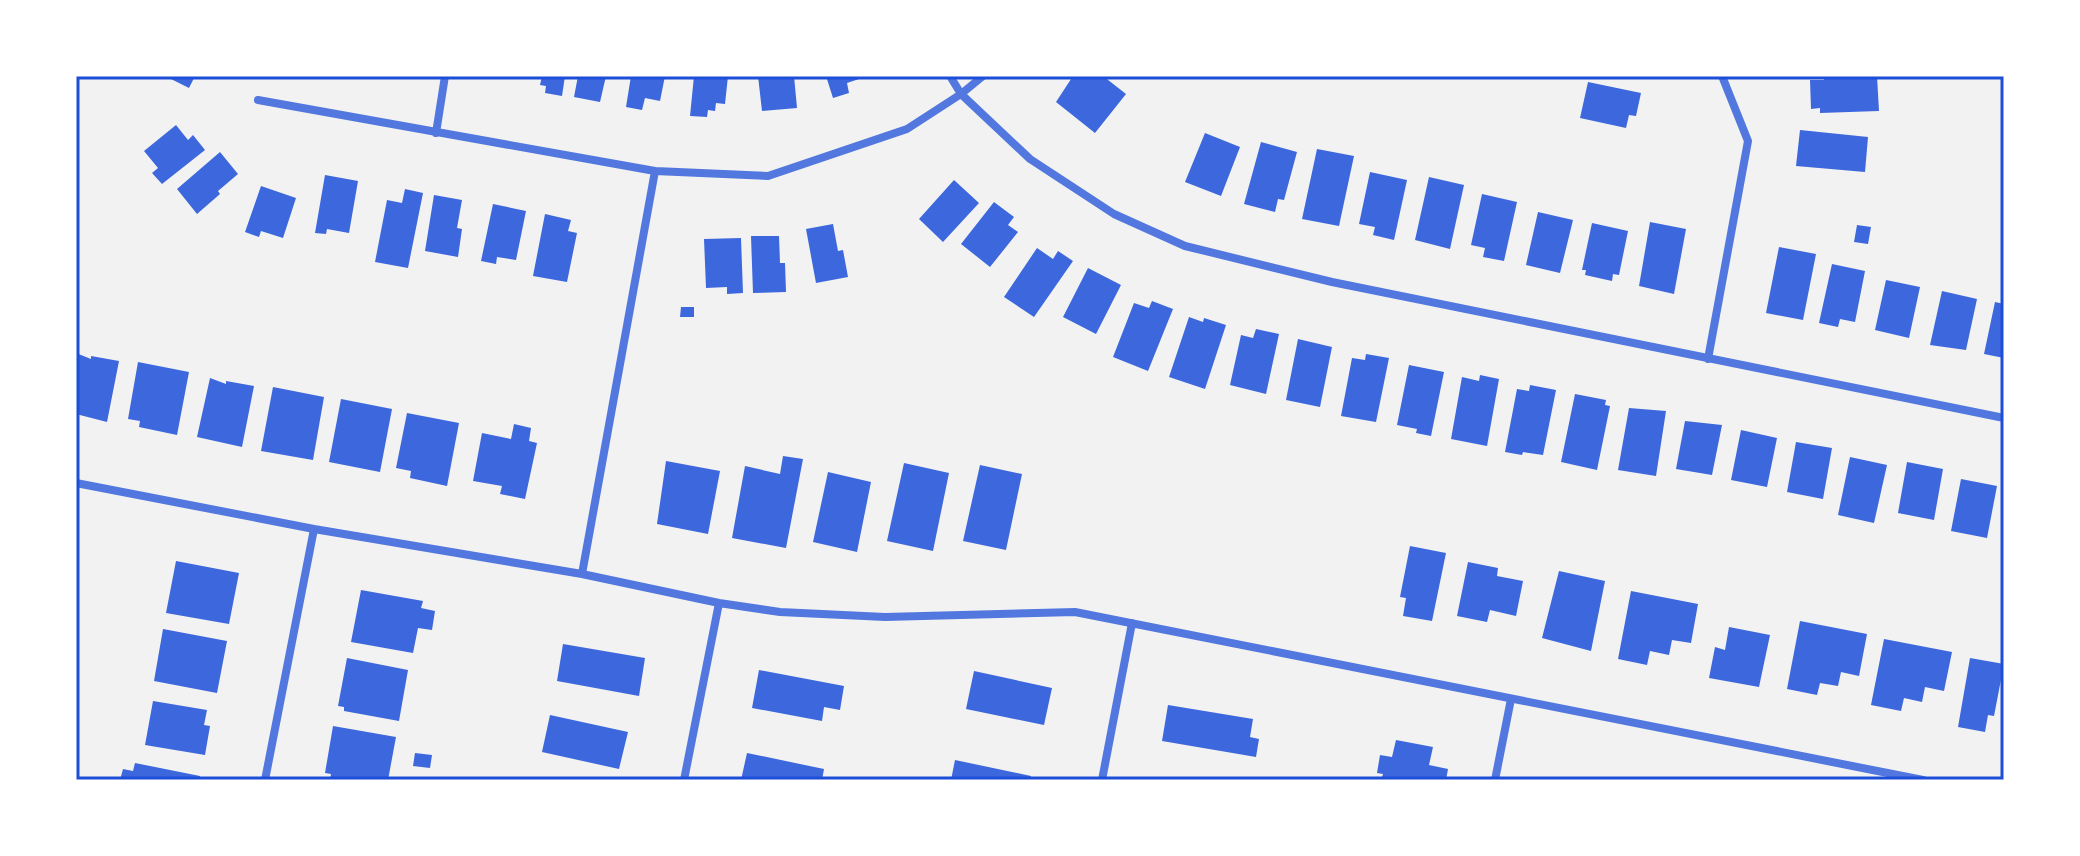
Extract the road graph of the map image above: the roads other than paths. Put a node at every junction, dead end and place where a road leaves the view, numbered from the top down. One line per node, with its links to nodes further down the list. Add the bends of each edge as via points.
1 (445, 76): 7 (street)
2 (950, 76): 5 (street)
3 (983, 76): 5 (street)
4 (1722, 76): 9 (street, via 1748,141)
5 (961, 94): 8 (street, via 907,129 768,176); 9 (street, via 1030,159 1114,214 1185,246 1332,282)
6 (258, 100): 7 (street)
7 (436, 133): 8 (street)
8 (655, 171): 13 (street)
9 (1708, 359): 10 (street)
10 (2004, 418)
11 (76, 483): 12 (street)
12 (314, 529): 13 (street); 17 (street)
13 (582, 574): 14 (street)
14 (719, 603): 15 (street, via 885,617 1075,612); 18 (street)
15 (1132, 623): 16 (street); 19 (street)
16 (1511, 699): 20 (street); 21 (street)
17 (265, 780)
18 (684, 780)
19 (1102, 780)
20 (1495, 780)
21 (1923, 780)

